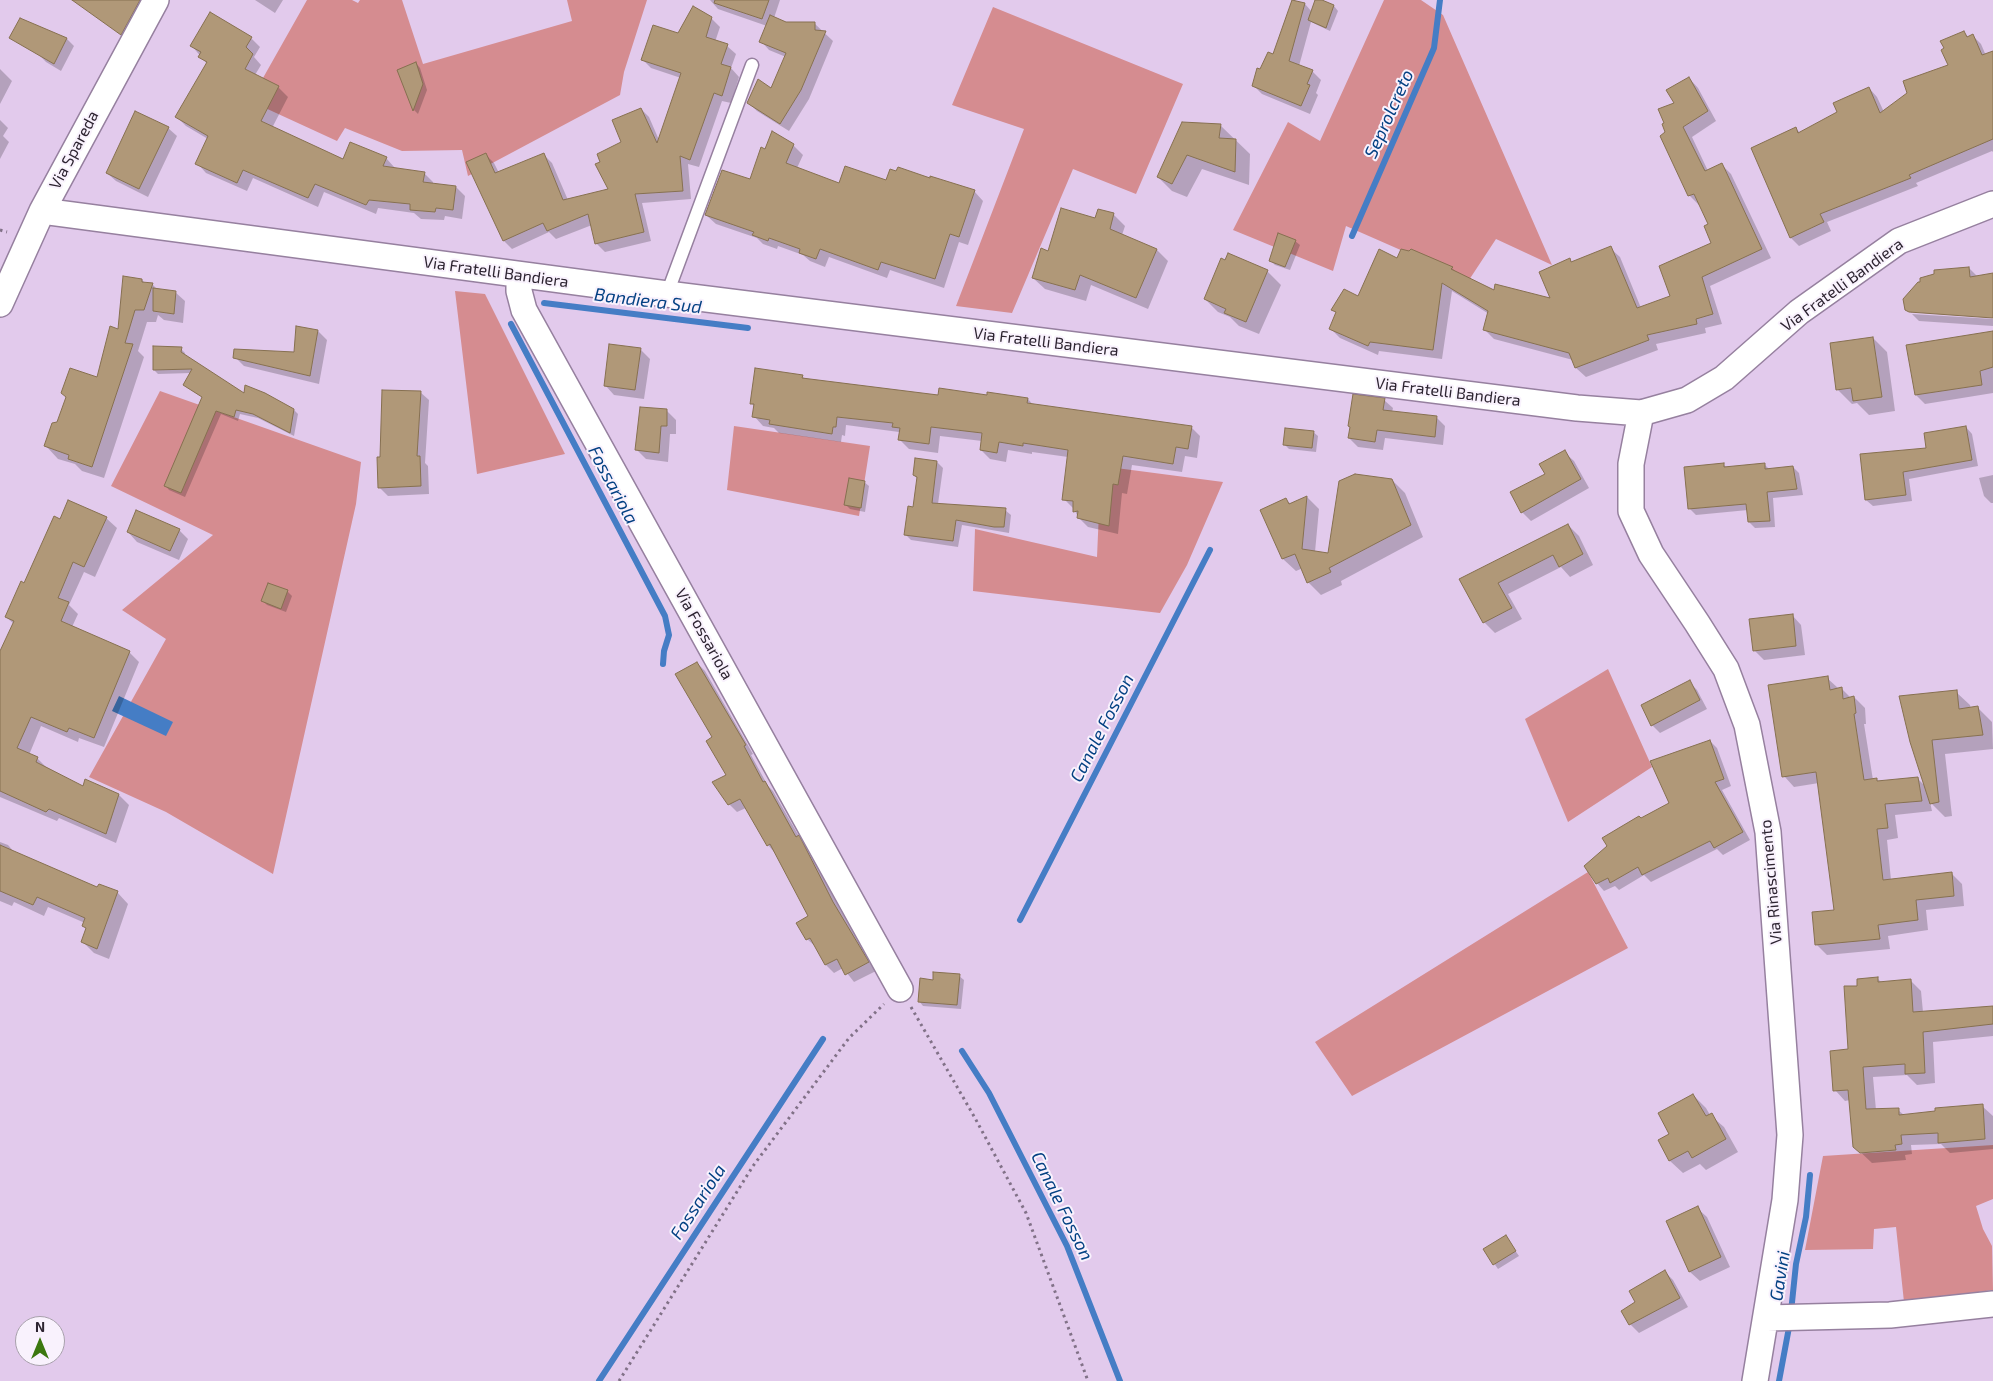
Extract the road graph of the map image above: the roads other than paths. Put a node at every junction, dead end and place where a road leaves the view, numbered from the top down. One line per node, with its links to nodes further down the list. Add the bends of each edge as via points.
1 (156, 0): 4 (street, Via Spareda)
2 (752, 65): 6 (lane)
3 (1993, 204): 8 (street, Via Fratelli Bandiera, via 1899,242 1799,312 1724,378 1687,400)
4 (42, 210): 5 (street, Via Fratelli Bandiera); 7 (street, Via Spareda)
5 (519, 276): 6 (street, Via Fratelli Bandiera); 9 (street, Via Fossariola, via 524,310)
6 (667, 294): 8 (street, Via Fratelli Bandiera, via 1577,408)
7 (0, 304)
8 (1641, 412): 11 (street, Via Rinascimento, via 1631,464 1631,511 1651,554 1726,669 1747,725 1768,832 1790,1135 1785,1200)
9 (900, 989)
10 (1993, 1304): 11 (street, via 1890,1316)
11 (1766, 1318): 12 (street, Via Rinascimento)
12 (1756, 1381)

